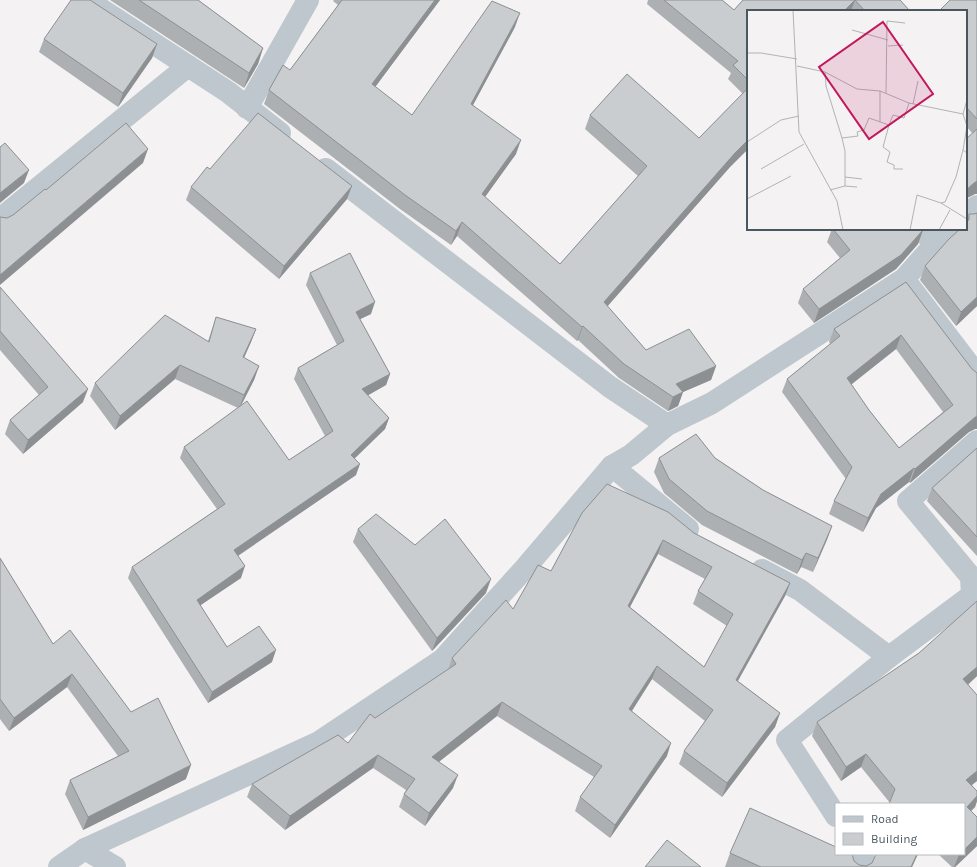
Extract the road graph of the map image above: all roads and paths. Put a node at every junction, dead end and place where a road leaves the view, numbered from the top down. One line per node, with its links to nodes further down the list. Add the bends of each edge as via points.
1 (87, 0): 3 (street)
2 (308, 0): 4 (street)
3 (188, 66): 4 (street, via 228,92); 7 (street)
4 (247, 108): 12 (street, via 610,387)
5 (977, 206): 6 (street)
6 (967, 215)
7 (0, 218)
8 (949, 230): 9 (street)
9 (928, 237): 10 (street)
10 (904, 278): 11 (street); 12 (street, via 712,403)
11 (977, 375)
12 (668, 425): 14 (street, via 631,455)
13 (977, 442): 17 (street, via 908,501 971,577)
14 (612, 466): 15 (street); 20 (street, via 442,660 319,742)
15 (702, 539)
16 (744, 560): 18 (street, via 800,590)
17 (975, 597): 18 (street)
18 (889, 657): 19 (street, via 787,740)
19 (835, 814)
20 (85, 849): 22 (street); 23 (street)
21 (862, 855): 24 (street)
22 (59, 867)
23 (115, 867)
24 (859, 867)

